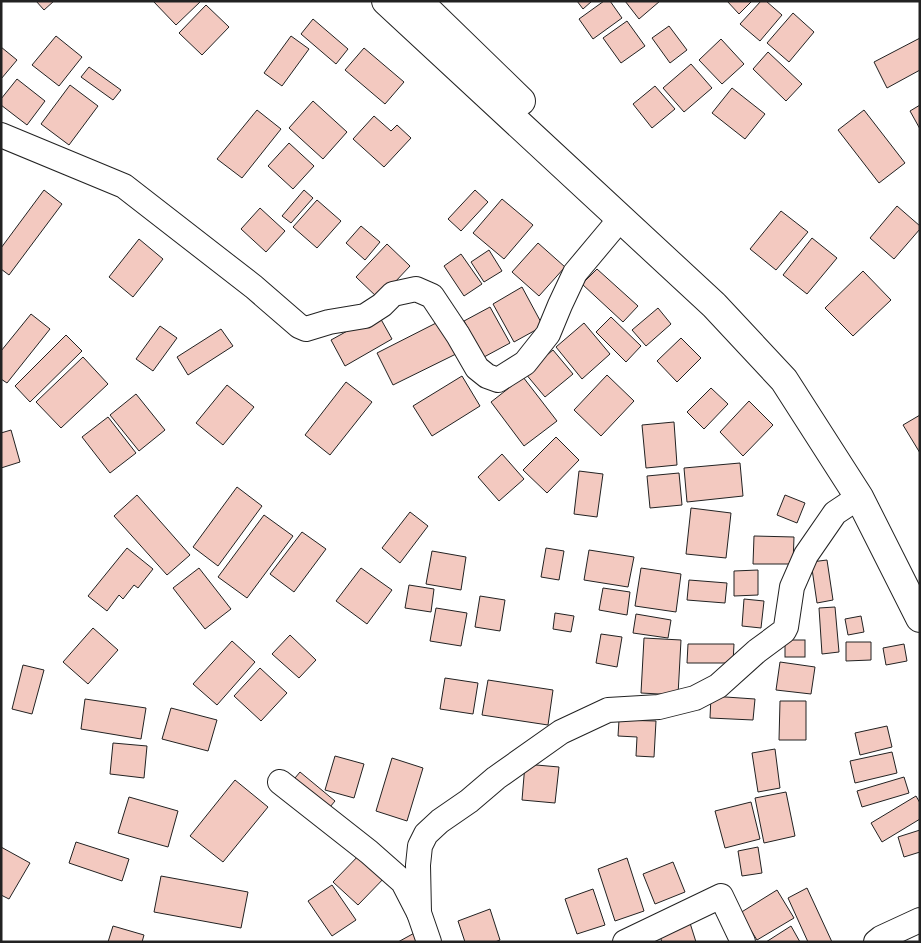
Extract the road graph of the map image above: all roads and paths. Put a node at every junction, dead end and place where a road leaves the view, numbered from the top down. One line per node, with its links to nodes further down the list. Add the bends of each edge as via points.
1 (386, 1): 4 (main road)
2 (418, 1): 6 (main road, via 651,223 796,369 873,486)
3 (1, 135): 4 (street, via 124,186 306,329 366,316 393,294 416,289 432,296 477,368 498,380 526,363 548,334 574,273)
4 (621, 218): 5 (main road, via 714,305 784,380)
5 (859, 497): 7 (main road); 9 (street, via 835,514 806,554 792,587 784,631 718,686 695,698 659,707 608,710 560,732 426,834 420,846 418,865)
6 (920, 580)
7 (920, 618)
8 (280, 782): 9 (street, via 403,882)
9 (419, 913): 11 (street)
10 (920, 920): 14 (street)
11 (429, 942)
12 (625, 942): 13 (street, via 721,896)
13 (742, 942)
14 (876, 942)

